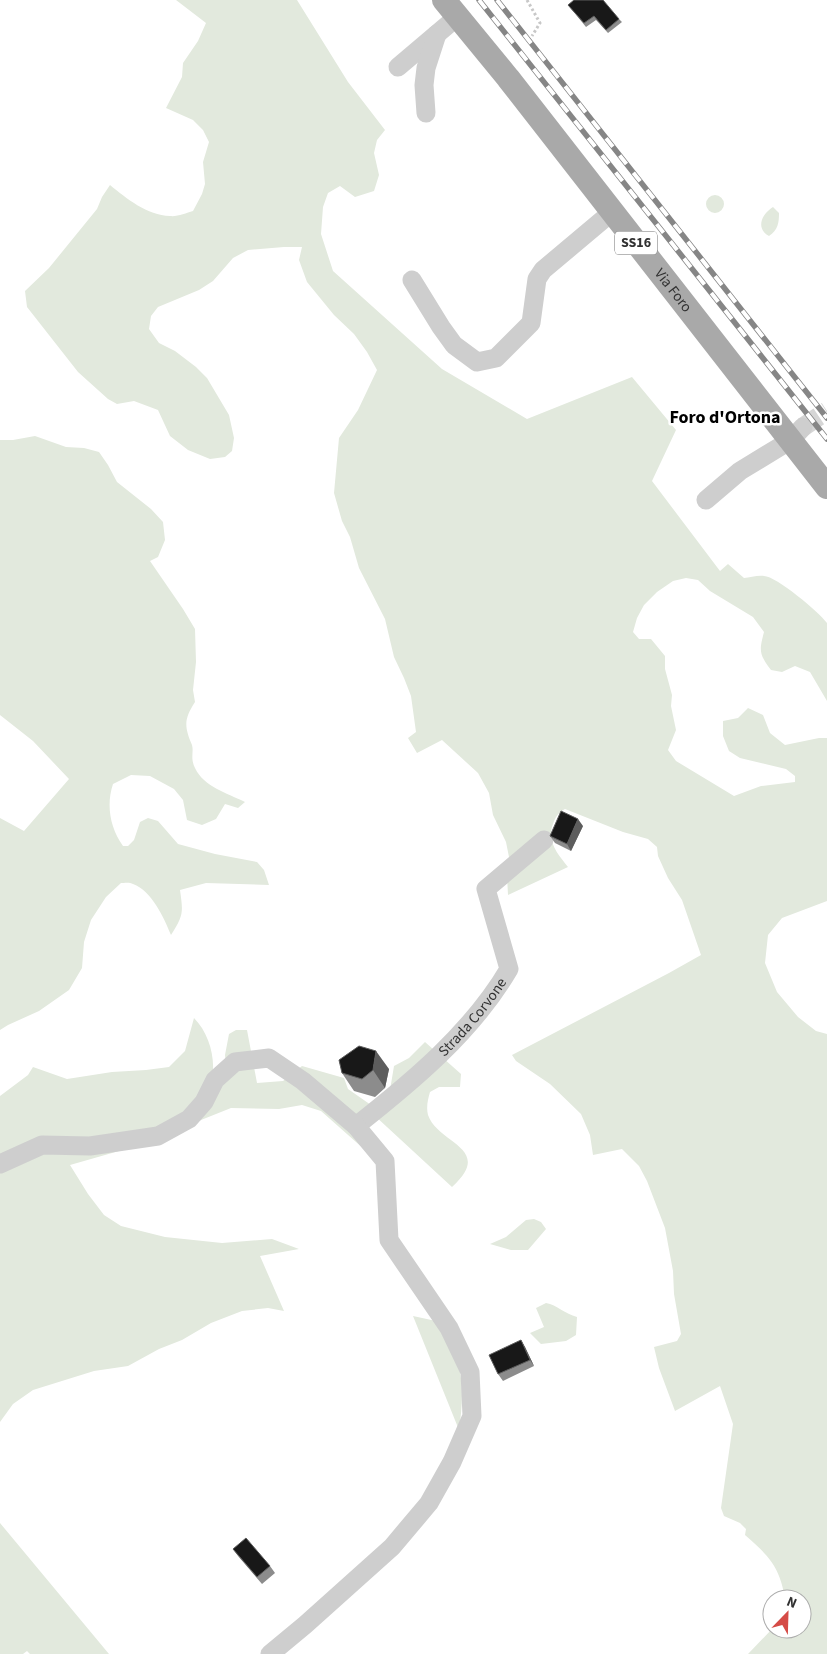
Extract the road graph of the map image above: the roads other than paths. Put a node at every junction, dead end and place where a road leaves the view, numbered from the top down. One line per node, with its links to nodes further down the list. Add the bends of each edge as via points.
1 (450, 8): 2 (street); 5 (main road, Via Foro / SS16)
2 (437, 34): 3 (street); 4 (street, via 426,68)
3 (398, 67)
4 (426, 113)
5 (612, 212): 6 (street, via 543,270 537,279 531,323 496,358 476,362 454,345); 7 (main road, Via Foro / SS16)
6 (412, 280)
7 (797, 434): 8 (main road, Via Foro / SS16); 9 (street, via 740,471)
8 (827, 487)
9 (706, 500)
10 (544, 840): 11 (street, Strada Corvone, via 486,889 509,969 494,994 423,1070)
11 (356, 1126): 12 (street, via 303,1081 269,1058 235,1062 216,1080 204,1102 189,1119 158,1136 90,1146 42,1145); 13 (street, via 385,1162 389,1240 449,1328 470,1372 472,1416 429,1503 392,1547)
12 (0, 1164)
13 (270, 1654)

